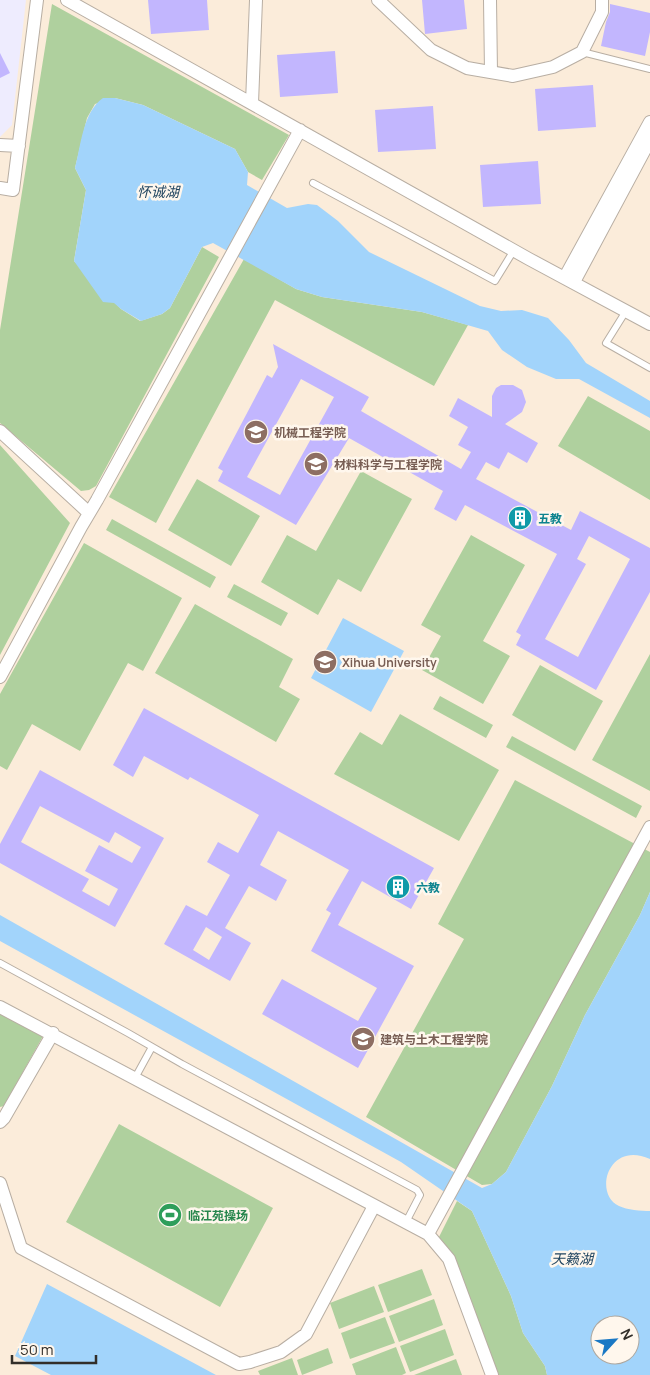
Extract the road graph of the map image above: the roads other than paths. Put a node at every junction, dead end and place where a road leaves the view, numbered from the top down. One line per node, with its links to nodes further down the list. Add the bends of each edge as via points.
1 (37, 0): 15 (street)
2 (67, 0): 10 (street)
3 (256, 0): 10 (street)
4 (378, 0): 9 (street, via 431,50 467,68)
5 (490, 0): 9 (street)
6 (602, 0): 7 (street, via 602,12)
7 (582, 52): 8 (lane); 9 (street, via 553,67 513,76)
8 (650, 69)
9 (491, 72)
10 (252, 102): 12 (street)
11 (650, 122): 19 (street)
12 (300, 130): 18 (street); 24 (street)
13 (650, 140): 19 (street)
14 (0, 145): 15 (street)
15 (19, 146): 17 (street, via 13,190)
16 (313, 183): 18 (lane, via 496,281)
17 (0, 188)
18 (514, 250): 19 (street)
19 (569, 280): 20 (street)
20 (626, 311): 21 (street); 22 (lane, via 606,343)
21 (650, 324)
22 (650, 368)
23 (0, 432): 24 (street)
24 (89, 513): 25 (street)
25 (0, 676)
26 (650, 827): 36 (street)
27 (0, 964): 30 (lane)
28 (0, 1007): 29 (street)
29 (53, 1034): 31 (street); 32 (street)
30 (152, 1046): 31 (lane); 35 (lane, via 417,1190 420,1195)
31 (135, 1078): 34 (street)
32 (0, 1122)
33 (0, 1183): 34 (street, via 21,1248 239,1364 281,1352 306,1334)
34 (374, 1206): 35 (street)
35 (406, 1222): 36 (street)
36 (428, 1234): 37 (street, via 449,1259)
37 (492, 1375)

